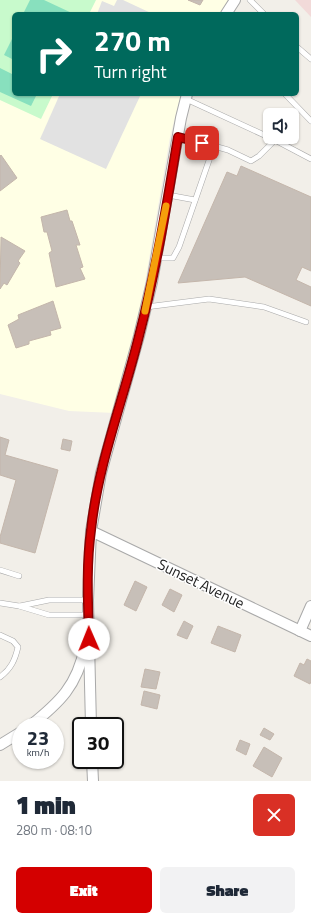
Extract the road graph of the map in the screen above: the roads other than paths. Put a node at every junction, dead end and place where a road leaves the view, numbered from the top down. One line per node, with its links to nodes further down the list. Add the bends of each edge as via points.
1 (235, 0): 3 (street)
2 (250, 0): 4 (lane)
3 (227, 12)
4 (262, 12)
5 (299, 48): 6 (lane)
6 (311, 59)
7 (186, 96): 10 (lane); 11 (street)
8 (287, 96): 9 (lane)
9 (311, 121)
10 (263, 134)
11 (178, 137): 14 (lane); 16 (street)
12 (271, 144): 14 (lane, via 251,160)
13 (283, 144): 15 (lane)
14 (214, 146): 17 (lane)
15 (311, 159)
16 (168, 195): 17 (lane); 18 (street)
17 (195, 200): 18 (lane, via 173,258)
18 (156, 258): 19 (street)
19 (146, 307): 20 (lane, via 209,299 264,307); 21 (street, via 101,473)
20 (306, 322)
21 (90, 531): 24 (street); 29 (street, Sunset Avenue)
22 (0, 570): 23 (lane)
23 (19, 576)
24 (88, 600): 26 (lane, via 49,600); 28 (street)
25 (0, 603): 26 (lane)
26 (19, 606): 28 (lane, via 49,615)
27 (311, 606): 29 (street)
28 (88, 620): 33 (street, via 83,656 73,682); 34 (street)
29 (300, 631): 31 (street, Sunset Avenue)
30 (0, 635): 32 (lane, via 13,641 18,647 15,660)
31 (311, 636)
32 (0, 677)
33 (40, 717)
34 (91, 717)
35 (12, 738): 36 (street)
36 (0, 745)
37 (92, 769): 38 (street)
38 (93, 781)

